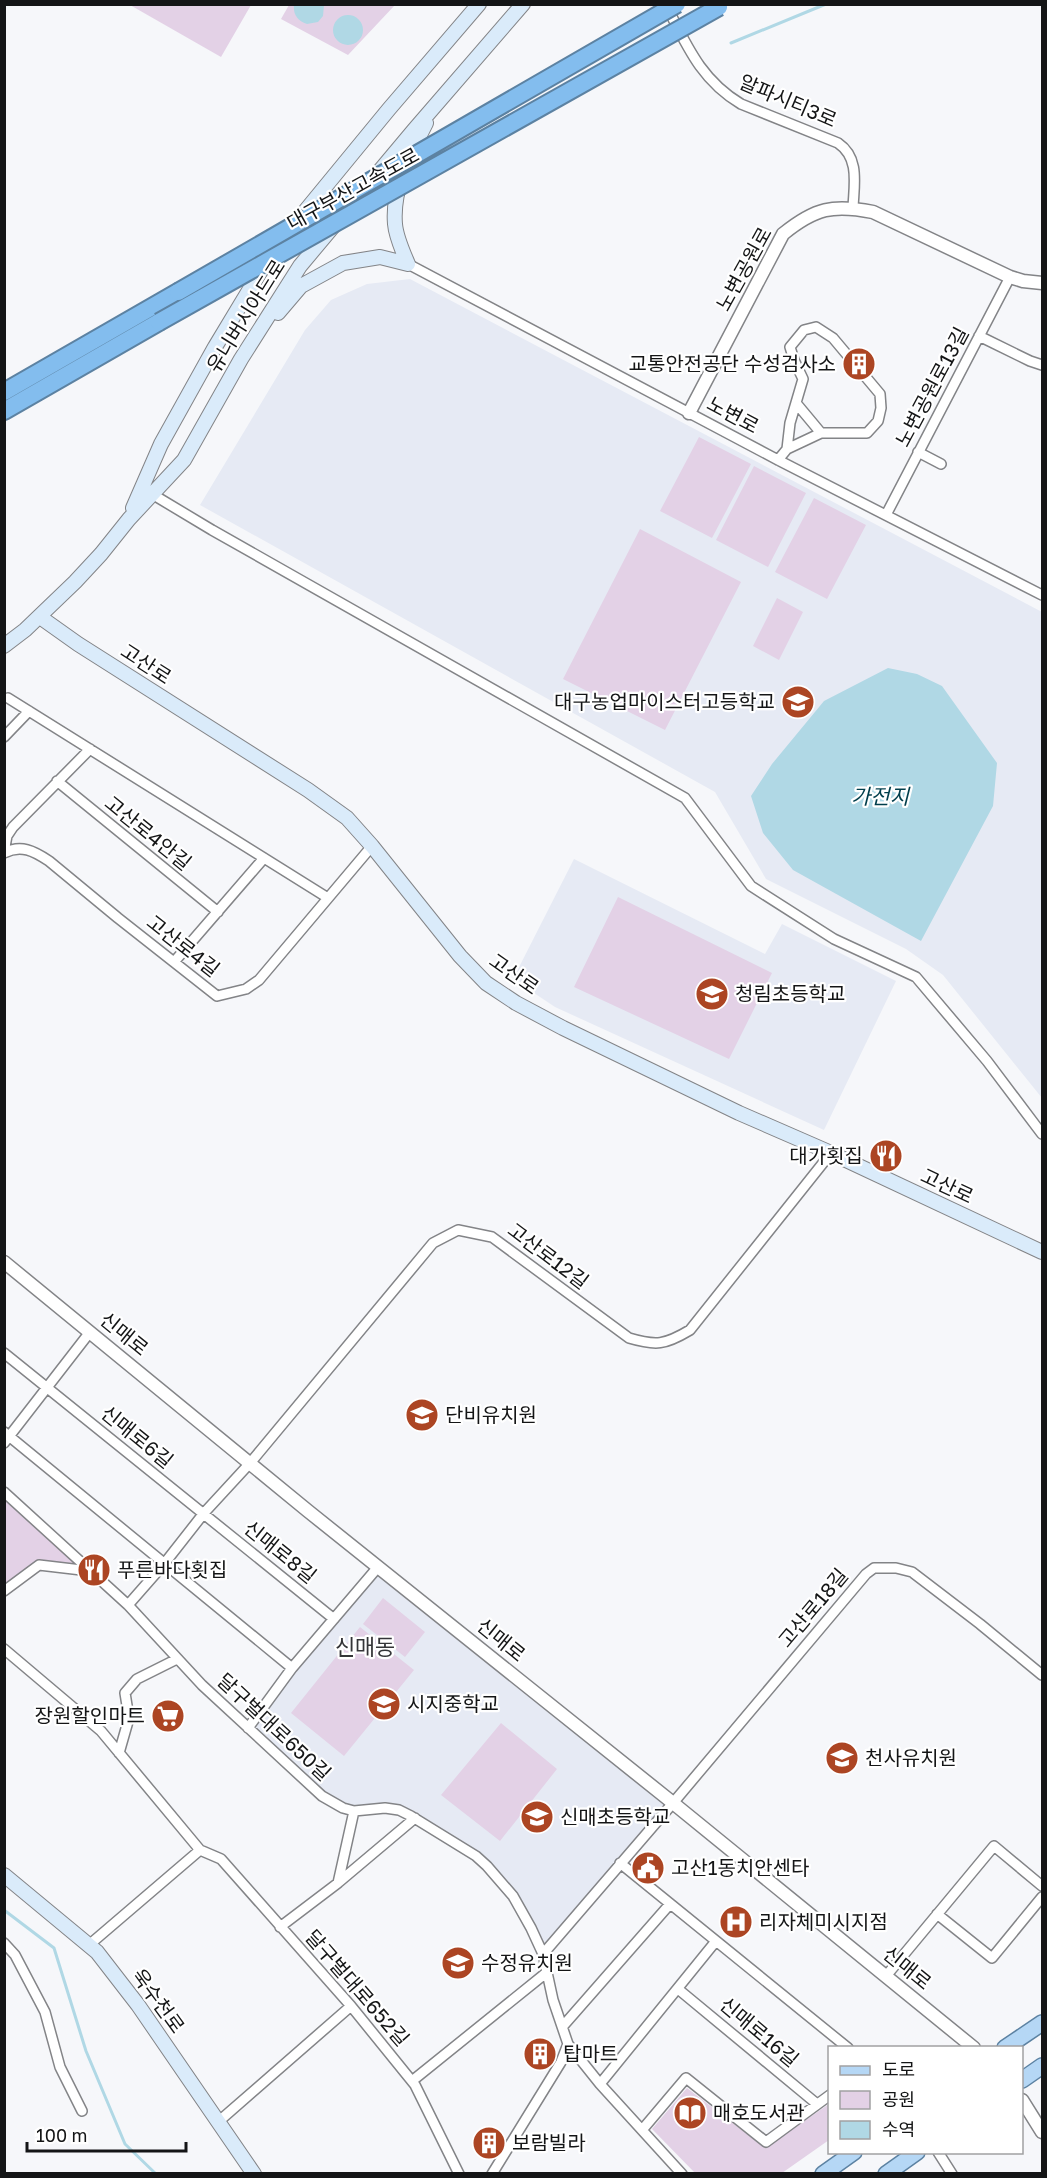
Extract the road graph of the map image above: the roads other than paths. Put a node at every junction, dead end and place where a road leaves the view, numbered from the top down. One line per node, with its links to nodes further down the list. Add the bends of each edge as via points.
1 (479, 4): 25 (main road, 유니버시아드로, via 274,249 161,444)
2 (523, 4): 6 (main road, 유니버시아드로)
3 (666, 4): 7 (street, 알파시티3로, via 706,76 728,96 845,148 855,176)
4 (677, 4): 14 (highway, 대구부산고속도로, bridge)
5 (721, 6): 16 (highway, 대구부산고속도로, bridge)
6 (437, 103): 8 (main road, via 398,186 394,225); 12 (main road, 유니버시아드로, via 300,266)
7 (853, 208): 9 (street, 노변공원로, via 887,218); 17 (street, 노변공원로, via 832,208 804,217 783,234)
8 (408, 264): 12 (main road, via 380,257 343,263 301,286); 17 (street, 노변로)
9 (1010, 277): 10 (street, 노변공원로); 11 (street, 노변공원로13길)
10 (1042, 283)
11 (979, 336): 13 (street); 20 (street, 노변공원로13길)
12 (241, 359): 23 (main road, 유니버시아드로, via 184,460)
13 (1042, 365)
14 (4, 392)
15 (796, 403): 18 (street); 18 (street, via 803,379 790,346 804,330 816,327 833,338 880,394 881,408 878,421 867,433); 19 (street)
16 (4, 411)
17 (689, 413): 21 (street, 노변로)
18 (821, 433): 19 (street)
19 (787, 449): 21 (street)
20 (918, 452): 22 (street); 24 (street, 노변공원로13길)
21 (778, 460): 24 (street, 노변로)
22 (941, 464)
23 (152, 494): 25 (main road, 유니버시아드로); 40 (street, via 685,798 751,886 834,939 916,977)
24 (887, 513): 26 (street, 노변로)
25 (129, 519): 27 (main road, 유니버시아드로)
26 (1042, 595)
27 (40, 617): 28 (main road, 유니버시아드로); 34 (main road, 고산로, via 331,806)
28 (4, 646)
29 (8, 698): 30 (street, 고산로4안길)
30 (29, 711): 31 (street); 32 (street, 고산로4안길)
31 (4, 738)
32 (90, 749): 33 (street); 36 (street, 고산로4안길)
33 (57, 782): 35 (street, via 13,827); 38 (street, 고산로4안길)
34 (372, 846): 37 (street, 고산로4길); 41 (main road, 고산로, via 486,983 563,1028)
35 (4, 852): 39 (street, 고산로4길, via 19,847 38,853)
36 (264, 858): 37 (street, 고산로4안길); 38 (street)
37 (328, 898): 39 (street, 고산로4길, via 260,980 246,989 217,996)
38 (218, 912): 39 (street)
39 (174, 962)
40 (1042, 1134)
41 (831, 1153): 42 (main road, 고산로); 48 (street, 고산로12길, via 690,1330 671,1341 651,1344 628,1338 492,1237 458,1230 442,1238 433,1243)
42 (1042, 1252)
43 (4, 1262): 44 (street, 신매로)
44 (90, 1332): 46 (street); 48 (street, 신매로)
45 (4, 1353): 46 (street, 신매로6길)
46 (47, 1388): 47 (street); 50 (street, 신매로6길)
47 (6, 1437): 51 (street)
48 (251, 1462): 50 (street); 52 (street, 신매로)
49 (4, 1492): 53 (street, 달구벌대로650길)
50 (204, 1513): 51 (street); 56 (street, 신매로8길)
51 (164, 1564): 55 (street); 59 (street)
52 (378, 1567): 56 (street); 63 (street, 신매로)
53 (90, 1571): 54 (street, via 39,1565); 55 (street, 달구벌대로650길)
54 (4, 1591)
55 (128, 1605): 58 (street, 달구벌대로650길)
56 (334, 1619): 59 (street)
57 (4, 1649): 62 (street, 달구벌대로652길, via 101,1731)
58 (177, 1659): 61 (street, 달구벌대로650길); 62 (street, via 137,1679 125,1693 129,1718)
59 (292, 1668): 61 (street)
60 (1042, 1676): 63 (street, 고산로18길, via 912,1572 874,1568)
61 (248, 1728): 64 (street, 달구벌대로650길, via 322,1796)
62 (120, 1754): 66 (street, 달구벌대로652길)
63 (673, 1803): 67 (street); 80 (street, 신매로)
64 (354, 1811): 65 (street, 달구벌대로650길, via 385,1808); 69 (street)
65 (415, 1818): 69 (street); 78 (street, 달구벌대로650길, via 487,1866 522,1910)
66 (200, 1850): 74 (street, 달구벌대로652길, via 221,1859); 77 (street)
67 (620, 1863): 72 (street); 78 (street)
68 (4, 1875): 77 (main road, 욱수천로)
69 (338, 1882): 74 (street)
70 (1042, 1886): 73 (street, via 994,1846)
71 (1042, 1897): 73 (street, via 992,1958)
72 (670, 1904): 75 (street); 84 (street)
73 (937, 1914): 80 (street)
74 (280, 1927): 82 (street, 달구벌대로652길)
75 (716, 1941): 81 (street); 86 (street)
76 (4, 1943): 96 (street, via 15,1955 45,2012 60,2067)
77 (89, 1945): 97 (main road, 욱수천로, via 138,2005)
78 (543, 1954): 79 (street, 달구벌대로650길)
79 (546, 1973): 84 (street, 달구벌대로650길); 91 (street)
80 (886, 1976): 87 (street, 신매로)
81 (678, 1989): 92 (street); 95 (street, 신매로16길)
82 (351, 2006): 91 (street, 달구벌대로652길); 97 (street)
83 (1042, 2022): 88 (main road)
84 (563, 2026): 85 (street, 달구벌대로650길)
85 (568, 2044): 92 (street, 달구벌대로650길); 105 (street, via 561,2062)
86 (846, 2046)
87 (972, 2046)
88 (1008, 2046)
89 (1042, 2066): 90 (main road)
90 (1023, 2079)
91 (412, 2081): 104 (street, 달구벌대로652길)
92 (600, 2084): 98 (street, 달구벌대로650길)
93 (828, 2096): 95 (street)
94 (1023, 2102): 99 (street)
95 (817, 2104): 98 (street, via 766,2142 686,2078)
96 (82, 2111)
97 (218, 2122): 103 (main road, 욱수천로)
98 (642, 2130): 106 (street, 달구벌대로650길)
99 (1042, 2132)
100 (851, 2154): 107 (main road)
101 (913, 2154): 108 (main road)
102 (939, 2154): 109 (street)
103 (254, 2174)
104 (459, 2174)
105 (492, 2174)
106 (682, 2174)
107 (824, 2174)
108 (886, 2174)
109 (952, 2174)

